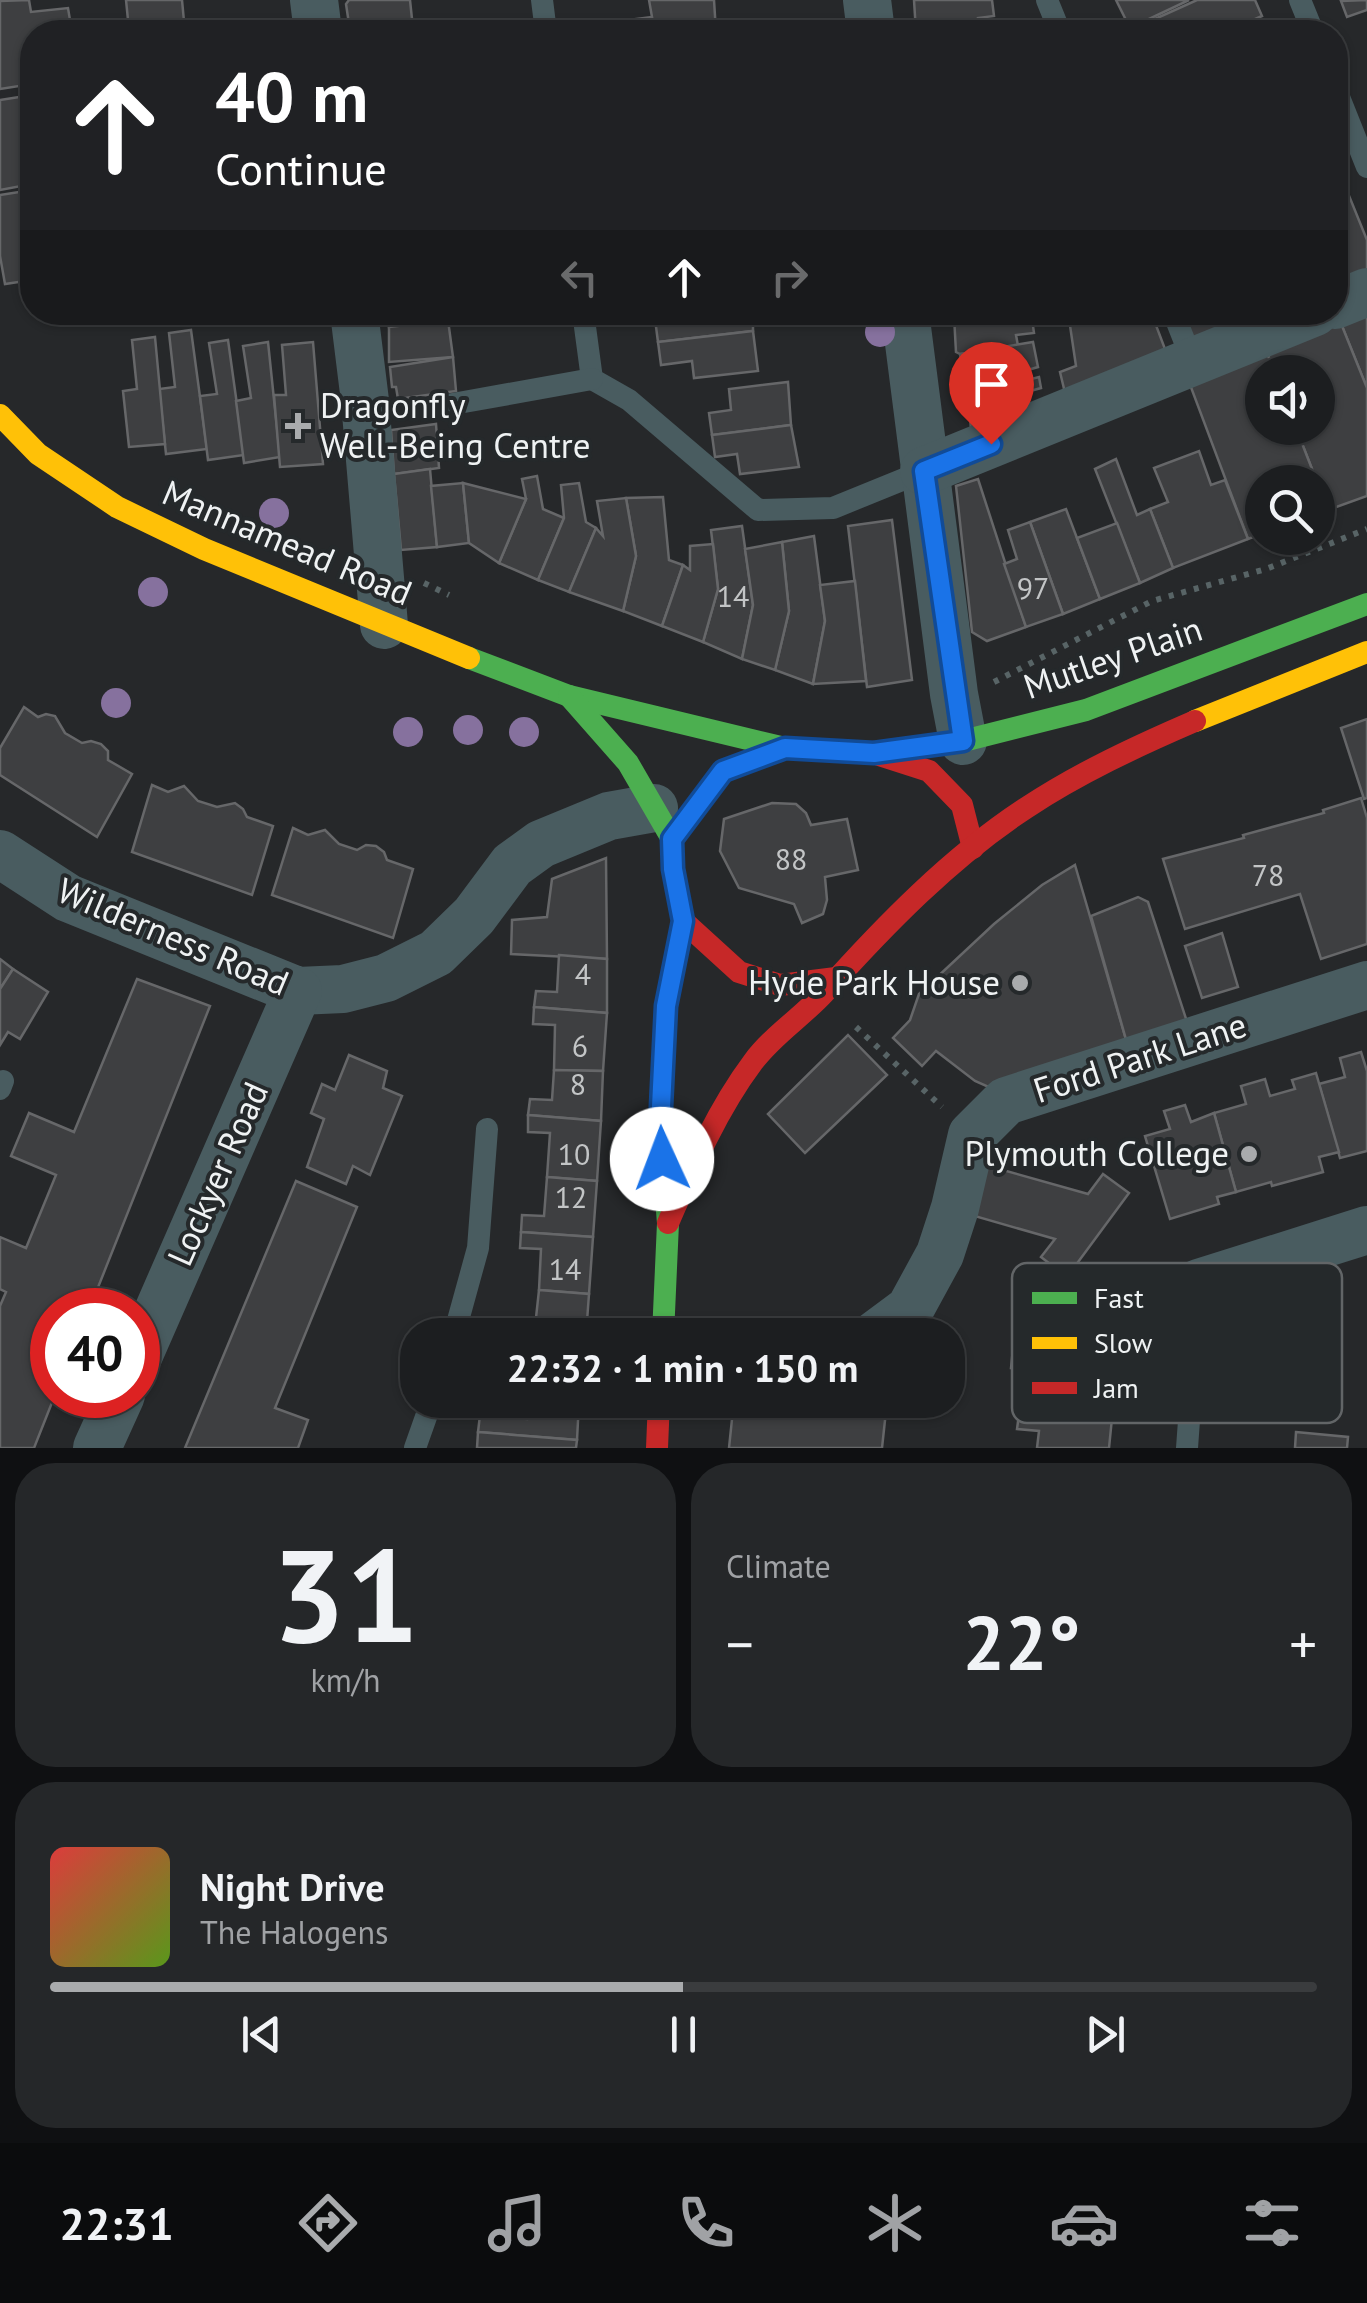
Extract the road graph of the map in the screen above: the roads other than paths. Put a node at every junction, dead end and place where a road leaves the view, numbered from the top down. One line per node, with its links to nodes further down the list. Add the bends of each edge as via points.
1 (1348, 120): 2 (lane)
2 (1367, 167)
3 (356, 325): 14 (street)
4 (585, 325): 9 (lane)
5 (907, 325): 12 (street)
6 (1178, 325): 8 (lane)
7 (1282, 325): 8 (street)
8 (1192, 360): 12 (street)
9 (592, 379): 10 (lane); 12 (lane, via 629,400 758,510 833,508)
10 (447, 405)
11 (0, 416): 14 (main road, Mannamead Road, via 38,454 117,507)
12 (924, 471): 17 (street)
13 (1367, 604): 17 (main road, Mutley Plain, via 1086,710)
14 (384, 624): 16 (main road, Mannamead Road)
15 (1367, 652): 21 (main road, via 1146,741 1052,790)
16 (569, 696): 18 (main road, Mannamead Road); 20 (main road, Mannamead Road, via 628,763)
17 (963, 741): 19 (main road, Mutley Plain)
18 (785, 748): 19 (main road); 20 (main road, via 723,771)
19 (874, 753): 21 (main road, via 930,771 962,804)
20 (663, 823): 23 (main road); 26 (street, Wilderness Road, via 608,816 541,844 512,865 436,952 386,978)
21 (972, 848): 25 (main road)
22 (0, 854): 26 (street, Wilderness Road, via 68,898)
23 (683, 921): 25 (main road, via 739,972 780,985); 28 (main road, via 666,1006 660,1127)
24 (1367, 984): 34 (street, Ford Park Lane, via 1006,1101 972,1135 940,1254 910,1309)
25 (829, 986): 28 (main road, via 752,1063 697,1154)
26 (298, 991): 31 (street, Lockyer Road)
27 (487, 1129): 32 (lane, via 478,1248)
28 (668, 1223): 33 (main road)
29 (1367, 1230): 30 (street)
30 (1260, 1263)
31 (160, 1307)
32 (459, 1318)
33 (663, 1318)
34 (898, 1318)
35 (111, 1418): 39 (street)
36 (425, 1418): 40 (lane)
37 (659, 1418): 41 (main road)
38 (1190, 1423): 42 (lane)
39 (98, 1448)
40 (414, 1448)
41 (657, 1448)
42 (1188, 1448)

